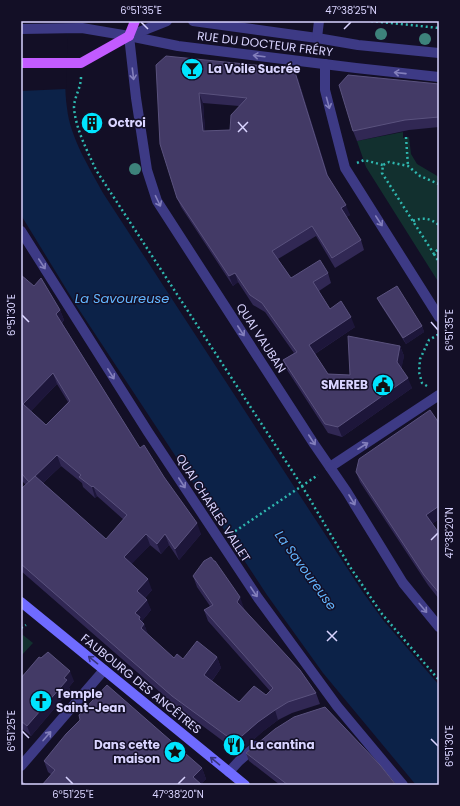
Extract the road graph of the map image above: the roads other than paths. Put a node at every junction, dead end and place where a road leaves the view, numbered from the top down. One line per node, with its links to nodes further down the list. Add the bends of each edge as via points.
1 (128, 21): 7 (main road, QUAI VAUBAN)
2 (135, 21): 7 (main road, QUAI VAUBAN)
3 (167, 21): 7 (street)
4 (193, 21): 8 (street, RUE DU DOCTEUR FRÉRY)
5 (319, 21): 8 (street)
6 (21, 29): 7 (street, RUE DU DOCTEUR FRÉRY, via 82,28)
7 (129, 36): 10 (main road, via 81,62); 11 (street, RUE DU DOCTEUR FRÉRY, one-way to 7, via 178,46); 16 (street, QUAI VAUBAN, one-way to 16, via 147,170 157,201)
8 (317, 38): 9 (street, RUE DU DOCTEUR FRÉRY)
9 (439, 54)
10 (21, 63)
11 (325, 64): 12 (street, RUE DU DOCTEUR FRÉRY, one-way to 11); 14 (street, one-way to 14, via 325,90 345,168)
12 (439, 77)
13 (21, 231): 24 (street, QUAI CHARLES VALLET, one-way to 24, via 148,432 333,707)
14 (439, 317)
15 (439, 396): 16 (street, one-way to 15)
16 (330, 467): 18 (street, QUAI VAUBAN, one-way to 18, via 403,583)
17 (21, 602): 19 (main road, FAUBOURG DES ANCÊTRES, one-way to 17)
18 (439, 627)
19 (104, 670): 21 (street, one-way to 19); 22 (main road, FAUBOURG DES ANCÊTRES, one-way to 19)
20 (265, 739): 22 (street)
21 (22, 763)
22 (229, 772): 23 (main road, FAUBOURG DES ANCÊTRES)
23 (245, 785)
24 (404, 785)

